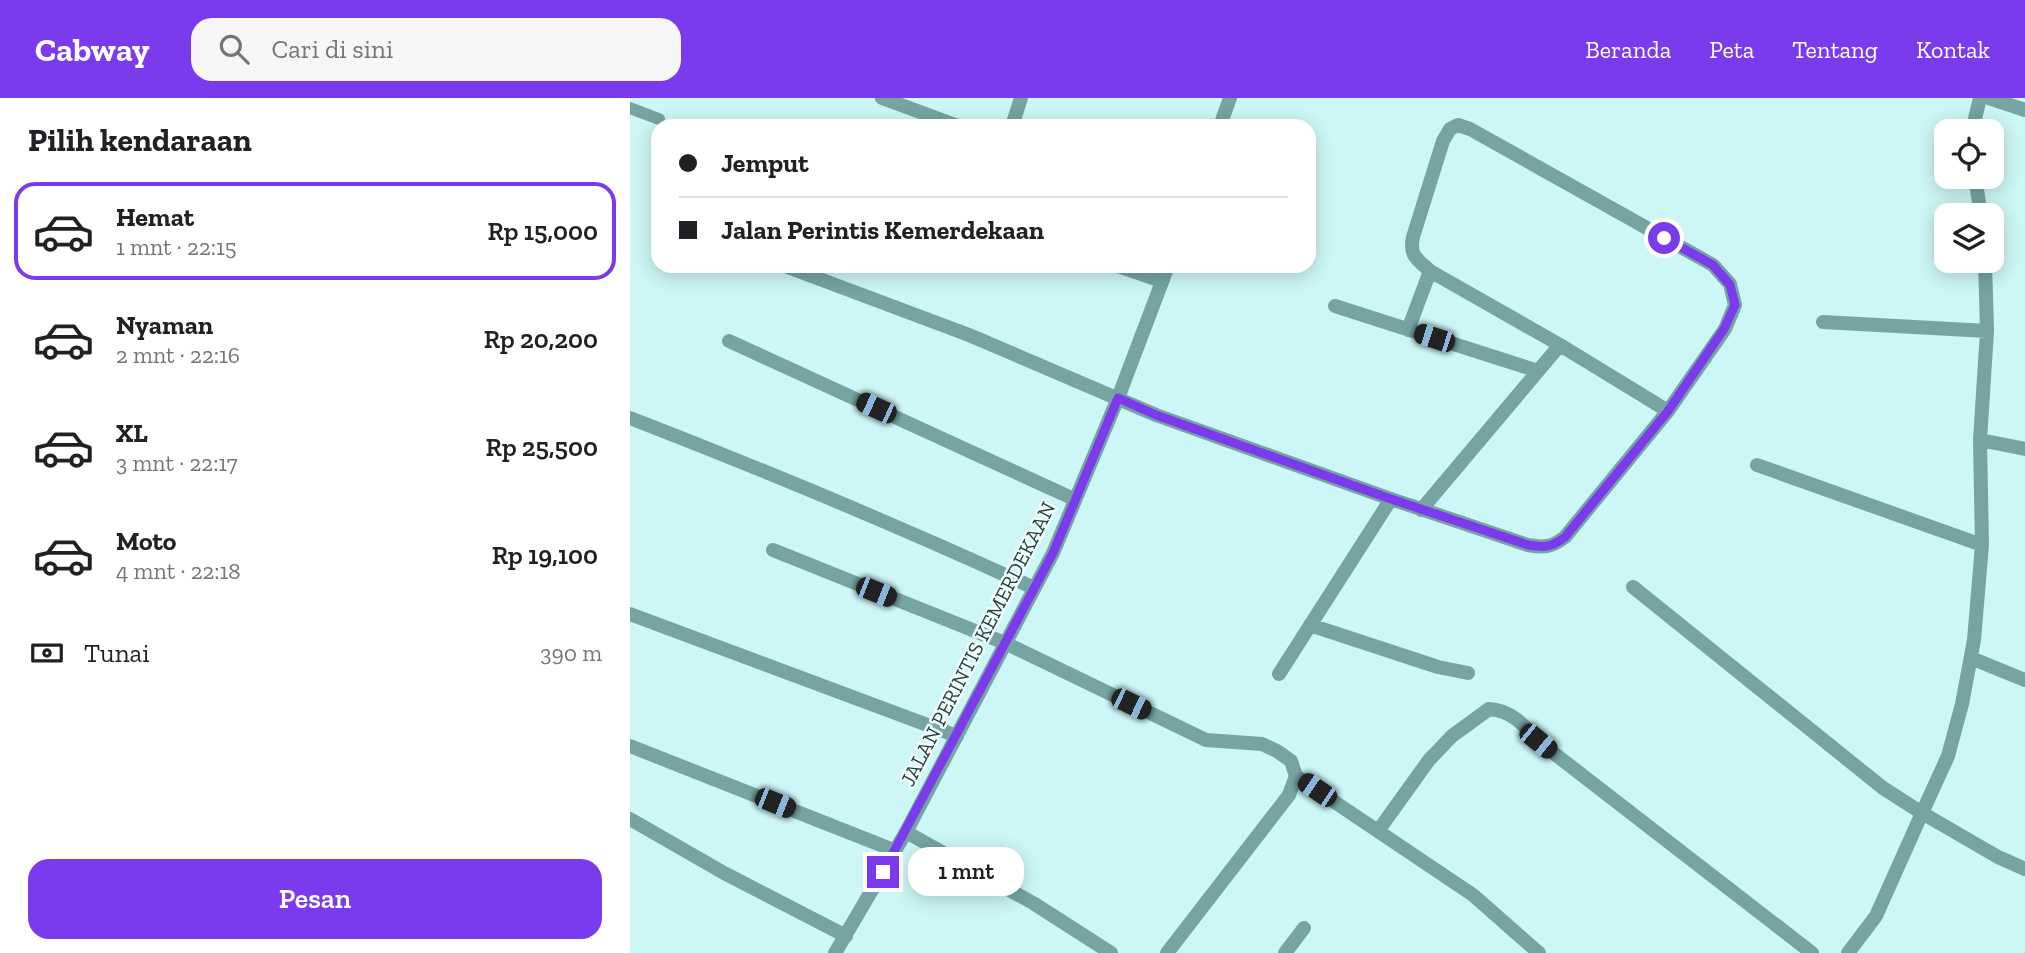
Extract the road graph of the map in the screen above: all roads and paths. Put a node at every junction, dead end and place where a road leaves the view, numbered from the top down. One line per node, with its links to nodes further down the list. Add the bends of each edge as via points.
1 (882, 98): 6 (street)
2 (1021, 98): 11 (street)
3 (1230, 98): 12 (street)
4 (1980, 98): 13 (street)
5 (1989, 98): 8 (street)
6 (917, 104): 10 (street)
7 (630, 108): 9 (lane)
8 (2025, 110)
9 (659, 118)
10 (945, 119)
11 (1014, 119)
12 (1222, 119)
13 (1975, 119)
14 (1430, 271): 22 (street); 25 (street); 28 (street, via 1414,257 1413,237 1443,141 1450,128 1458,125 1713,265 1730,285 1735,305 1724,329)
15 (804, 273): 27 (street)
16 (1139, 273): 19 (street)
17 (1165, 273): 19 (street, JALAN PERINTIS KEMERDEKAAN)
18 (1985, 273): 23 (street)
19 (1162, 281): 27 (street, JALAN PERINTIS KEMERDEKAAN)
20 (1335, 306): 22 (street)
21 (1823, 322): 23 (street)
22 (1408, 330): 26 (street)
23 (1987, 331): 30 (street)
24 (730, 341): 33 (street)
25 (1560, 345): 26 (street); 28 (street)
26 (1538, 371): 35 (street)
27 (1118, 398): 33 (street, JALAN PERINTIS KEMERDEKAAN); 34 (street)
28 (1668, 411): 35 (street, via 1553,546 1528,545)
29 (630, 418): 39 (street, via 891,523)
30 (1980, 440): 31 (street); 36 (street)
31 (2025, 449)
32 (1758, 466): 36 (street)
33 (1074, 499): 39 (street, JALAN PERINTIS KEMERDEKAAN)
34 (1391, 499): 35 (street); 41 (street)
35 (1421, 510)
36 (1982, 545): 43 (street)
37 (773, 550): 42 (street)
38 (1633, 587): 50 (street, via 1883,788)
39 (1034, 588): 42 (street, JALAN PERINTIS KEMERDEKAAN)
40 (630, 614): 47 (street)
41 (1310, 625): 44 (street); 45 (street)
42 (1005, 643): 47 (street, JALAN PERINTIS KEMERDEKAAN); 49 (street, via 1206,740 1269,747 1291,761)
43 (1971, 658): 46 (street); 50 (street, via 1948,756)
44 (1468, 673)
45 (1279, 674)
46 (2025, 680)
47 (957, 736): 53 (street, JALAN PERINTIS KEMERDEKAAN)
48 (630, 746): 54 (street)
49 (1296, 776): 52 (street); 60 (street, via 1289,795)
50 (1922, 813): 55 (street); 64 (street, via 1875,916)
51 (630, 819): 57 (street)
52 (1378, 831): 62 (street, via 1473,895); 63 (street, via 1452,736 1489,709 1500,709)
53 (906, 832): 54 (street, JALAN PERINTIS KEMERDEKAAN); 59 (street)
54 (896, 851): 57 (street, JALAN PERINTIS KEMERDEKAAN)
55 (2025, 869)
56 (1304, 928): 61 (street)
57 (846, 936): 58 (street, JALAN PERINTIS KEMERDEKAAN)
58 (835, 953)
59 (1111, 953)
60 (1167, 953)
61 (1285, 953)
62 (1539, 953)
63 (1812, 953)
64 (1848, 953)

